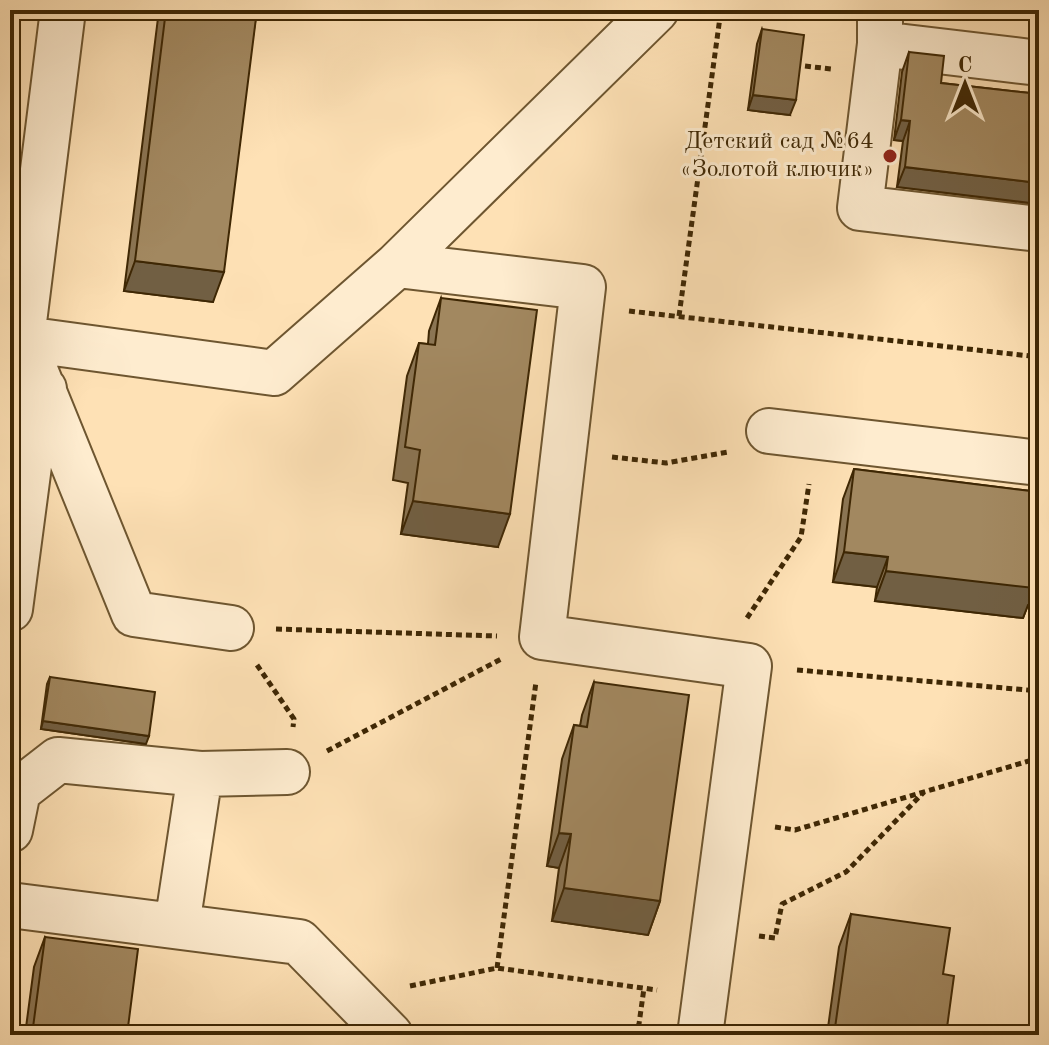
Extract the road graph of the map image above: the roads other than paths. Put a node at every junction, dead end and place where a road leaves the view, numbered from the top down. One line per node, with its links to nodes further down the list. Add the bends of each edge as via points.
1 (63, 10): 7 (lane)
2 (656, 10): 6 (lane)
3 (880, 27): 4 (lane); 5 (lane, via 860,208)
4 (1039, 63)
5 (1039, 229)
6 (397, 265): 7 (lane, via 274,373); 18 (lane, via 583,287 542,637 734,664)
7 (16, 338): 8 (lane)
8 (44, 389): 11 (lane); 12 (lane, via 134,614)
9 (752, 441): 10 (lane)
10 (1039, 463)
11 (10, 609)
12 (231, 628)
13 (287, 772): 14 (lane)
14 (200, 774): 15 (lane, via 58,760 18,791); 17 (lane)
15 (10, 830)
16 (10, 905): 17 (lane)
17 (177, 925): 19 (lane, via 299,942)
18 (703, 1015)
19 (390, 1035)

